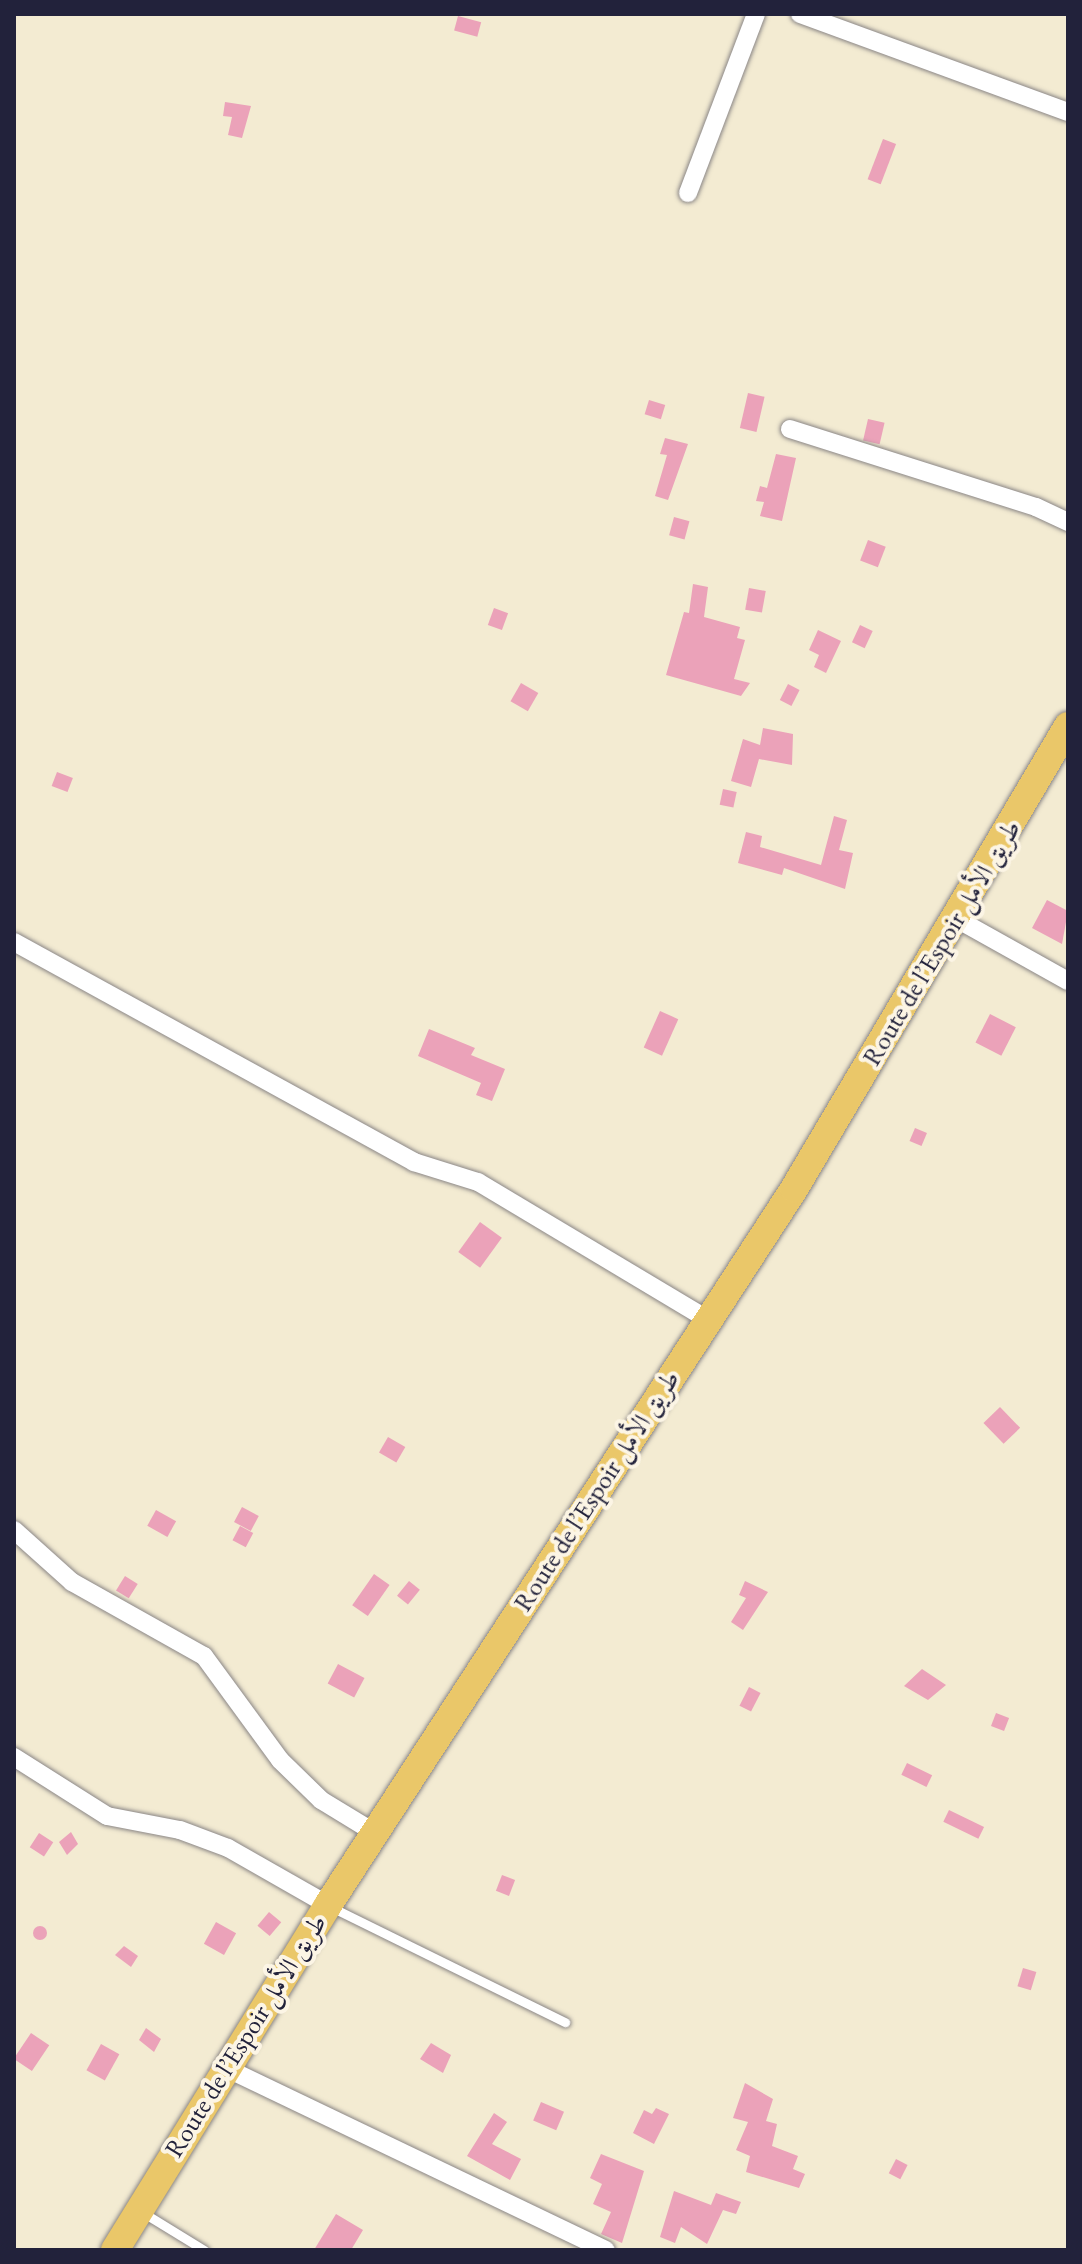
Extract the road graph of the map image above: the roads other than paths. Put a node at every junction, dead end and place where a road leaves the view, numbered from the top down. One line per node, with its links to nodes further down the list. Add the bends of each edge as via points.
1 (756, 14): 4 (street)
2 (800, 14): 3 (street)
3 (1068, 112)
4 (688, 193)
5 (790, 429): 6 (street)
6 (1068, 522)
7 (1068, 726): 8 (highway, Route de l’Espoir طريق الأمل)
8 (957, 919): 10 (street); 11 (highway, Route de l’Espoir طريق الأمل)
9 (14, 942): 11 (street, via 414,1162 478,1182)
10 (1068, 981)
11 (709, 1320): 14 (highway, Route de l’Espoir طريق الأمل)
12 (14, 1530): 14 (street, via 72,1582 204,1656 280,1760 321,1800)
13 (14, 1757): 15 (street, via 107,1816 180,1830 228,1848)
14 (375, 1833): 15 (highway, Route de l’Espoir طريق الأمل)
15 (328, 1905): 16 (lane); 17 (highway, Route de l’Espoir طريق الأمل)
16 (565, 2022)
17 (226, 2068): 18 (highway, Route de l’Espoir طريق الأمل); 21 (street)
18 (139, 2210): 19 (highway, Route de l’Espoir طريق الأمل); 20 (lane)
19 (115, 2250)
20 (204, 2250)
21 (606, 2250)

